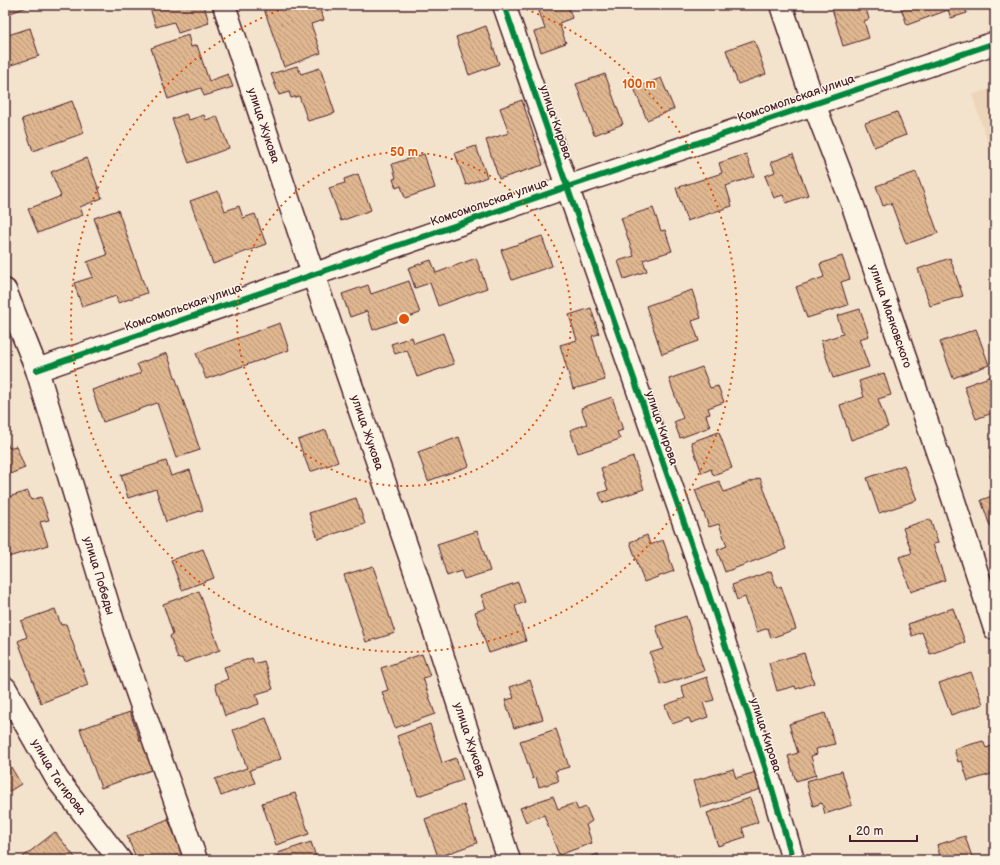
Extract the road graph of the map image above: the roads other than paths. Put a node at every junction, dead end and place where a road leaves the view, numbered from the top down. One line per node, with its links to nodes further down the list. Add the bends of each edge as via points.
1 (224, 5): 7 (street, улица Жукова)
2 (504, 5): 6 (street, улица Кирова)
3 (781, 5): 5 (street, улица Маяковского)
4 (995, 44): 5 (street, Комсомольская улица)
5 (814, 104): 6 (street, Комсомольская улица); 10 (street, улица Маяковского, via 852,203)
6 (567, 187): 7 (street, Комсомольская улица); 15 (street, улица Кирова, via 706,586)
7 (313, 274): 9 (street, Комсомольская улица); 14 (street, улица Жукова, via 415,571)
8 (5, 290): 9 (street, улица Победы)
9 (37, 370): 13 (street, улица Победы, via 118,638)
10 (995, 629)
11 (5, 688): 12 (street, улица Тагирова, via 57,779)
12 (120, 860)
13 (196, 860)
14 (509, 860)
15 (793, 860)

